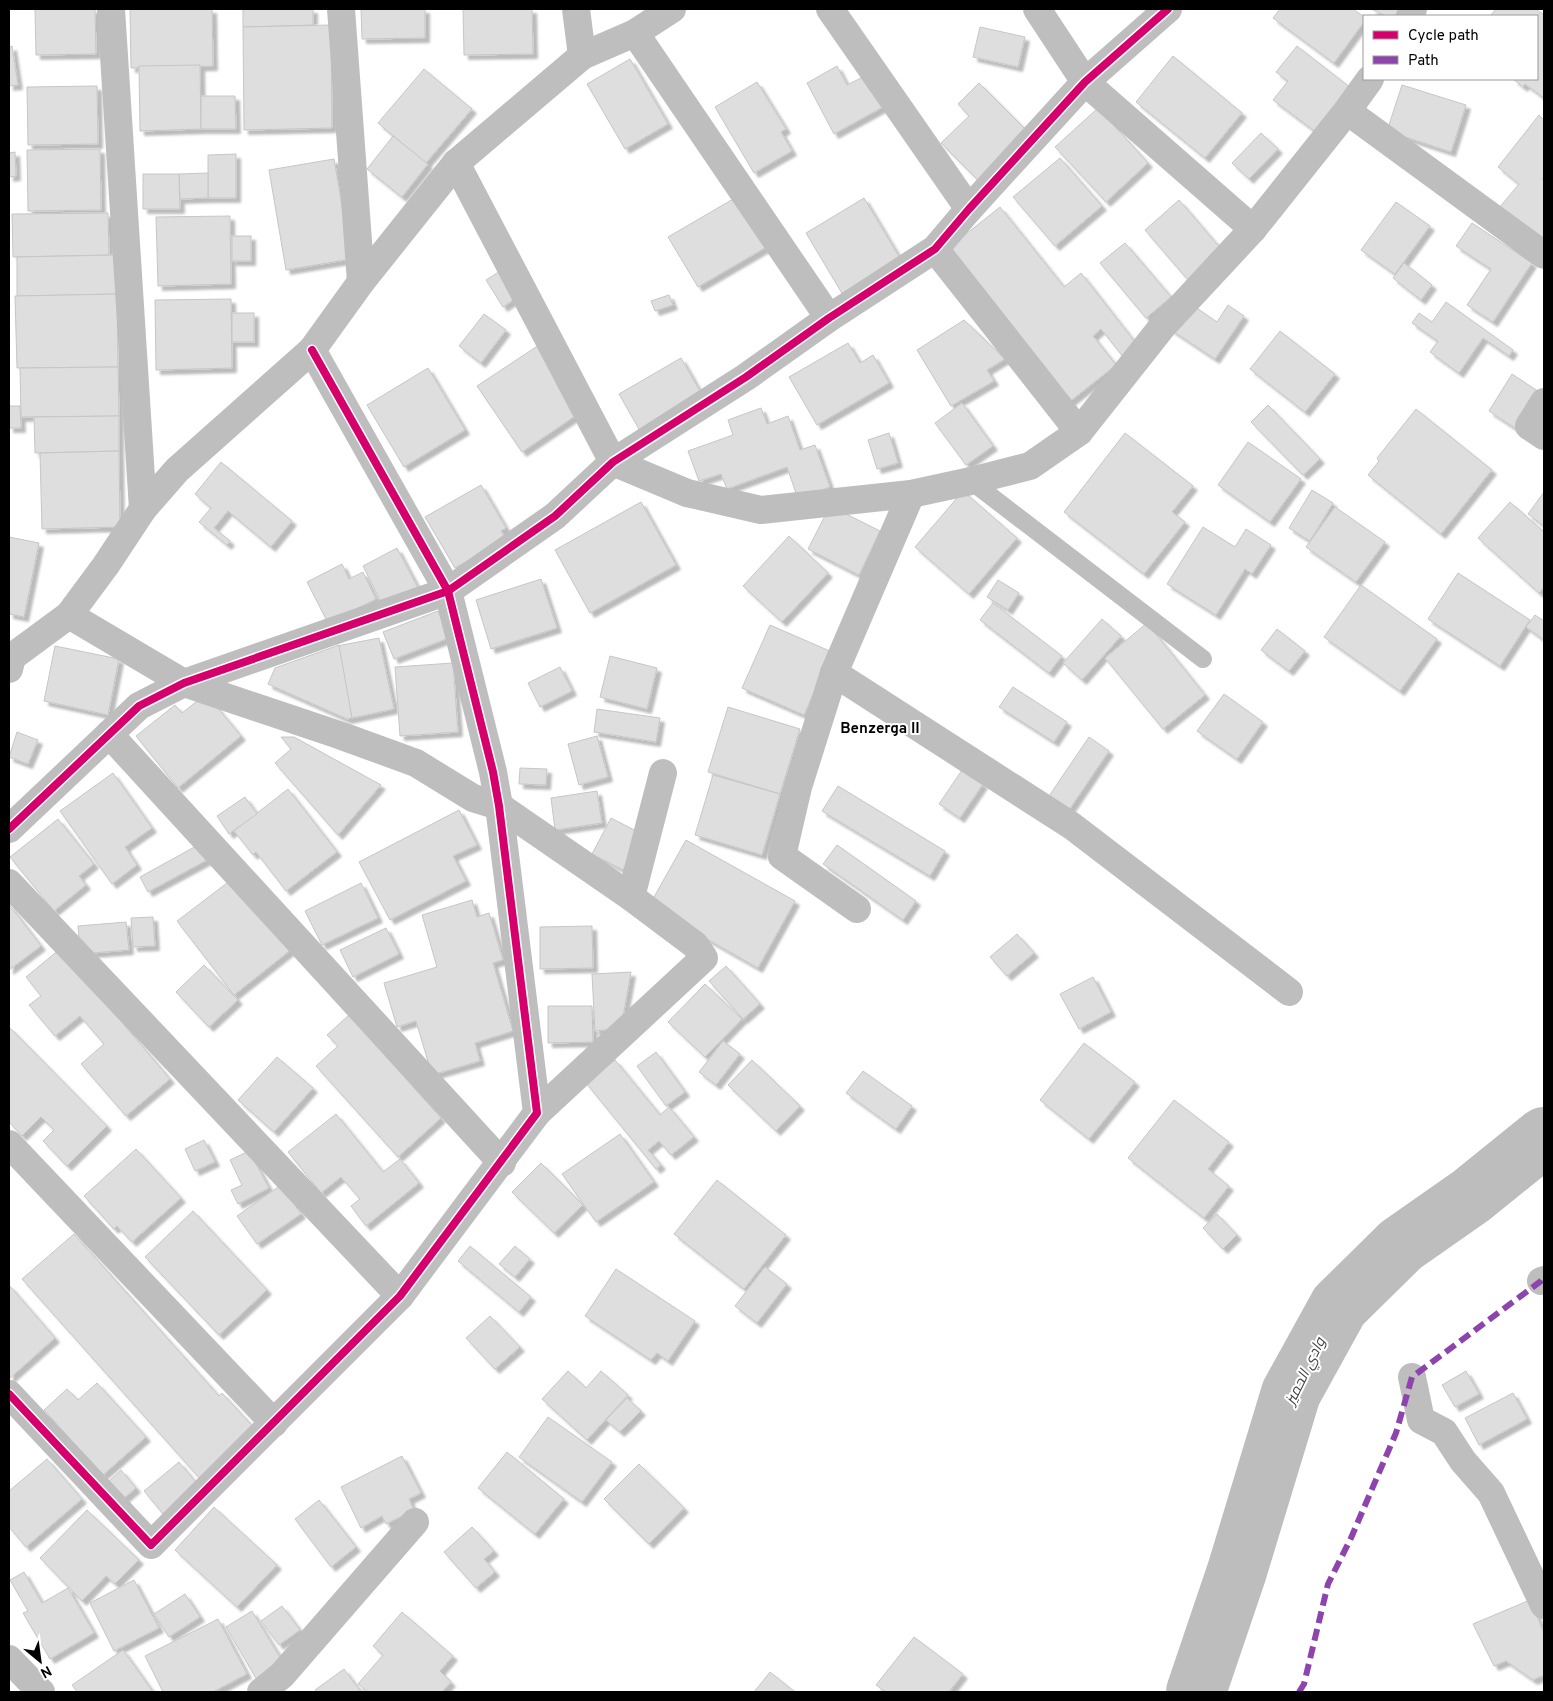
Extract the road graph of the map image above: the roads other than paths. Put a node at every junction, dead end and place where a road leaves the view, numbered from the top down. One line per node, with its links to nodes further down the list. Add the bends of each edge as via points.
1 (111, 9): 27 (street)
2 (341, 9): 18 (street)
3 (576, 9): 9 (street)
4 (672, 9): 8 (street)
5 (830, 9): 14 (street)
6 (1037, 9): 11 (street)
7 (1168, 9): 11 (street)
8 (635, 33): 9 (street); 19 (street)
9 (582, 56): 13 (street)
10 (1369, 80): 12 (street)
11 (1085, 82): 14 (street); 15 (street)
12 (1347, 111): 15 (street); 17 (street)
13 (456, 163): 18 (street); 24 (street)
14 (969, 209): 16 (street)
15 (1253, 229): 22 (street, via 1162,328)
16 (934, 250): 19 (street); 22 (street)
17 (1544, 255)
18 (361, 282): 20 (street)
19 (828, 318): 24 (street, via 746,377)
20 (312, 350): 27 (street, via 177,470); 28 (street)
21 (1544, 402): 23 (street, via 1529,426)
22 (1079, 432): 25 (street, via 1030,466)
23 (1544, 436)
24 (613, 462): 26 (street, via 687,493 761,510); 28 (street, via 555,516)
25 (971, 481): 26 (street); 30 (lane)
26 (911, 494): 32 (street)
27 (143, 509): 29 (street)
28 (448, 591): 33 (street); 36 (street)
29 (69, 615): 31 (street, via 12,658); 33 (street)
30 (1203, 659)
31 (9, 669)
32 (834, 673): 40 (street, via 798,787 782,856); 41 (street, via 1072,826)
33 (184, 684): 34 (street, via 139,706); 36 (street, via 339,734 416,763 473,798)
34 (109, 734): 37 (street); 44 (street)
35 (663, 773): 39 (street)
36 (499, 806): 39 (street); 42 (street)
37 (9, 829)
38 (9, 883): 45 (street)
39 (631, 897): 42 (street, via 695,945 704,958)
40 (857, 908)
41 (1289, 992)
42 (538, 1113): 44 (street)
43 (9, 1144): 48 (street)
44 (502, 1163): 45 (street)
45 (400, 1296): 48 (street)
46 (1412, 1377): 50 (street, via 1420,1420 1444,1432 1463,1461 1491,1493)
47 (9, 1394): 48 (street, via 151,1545)
48 (274, 1423)
49 (415, 1522): 53 (street, via 282,1675)
50 (1544, 1605)
51 (9, 1659): 52 (street)
52 (41, 1692)
53 (261, 1692)

